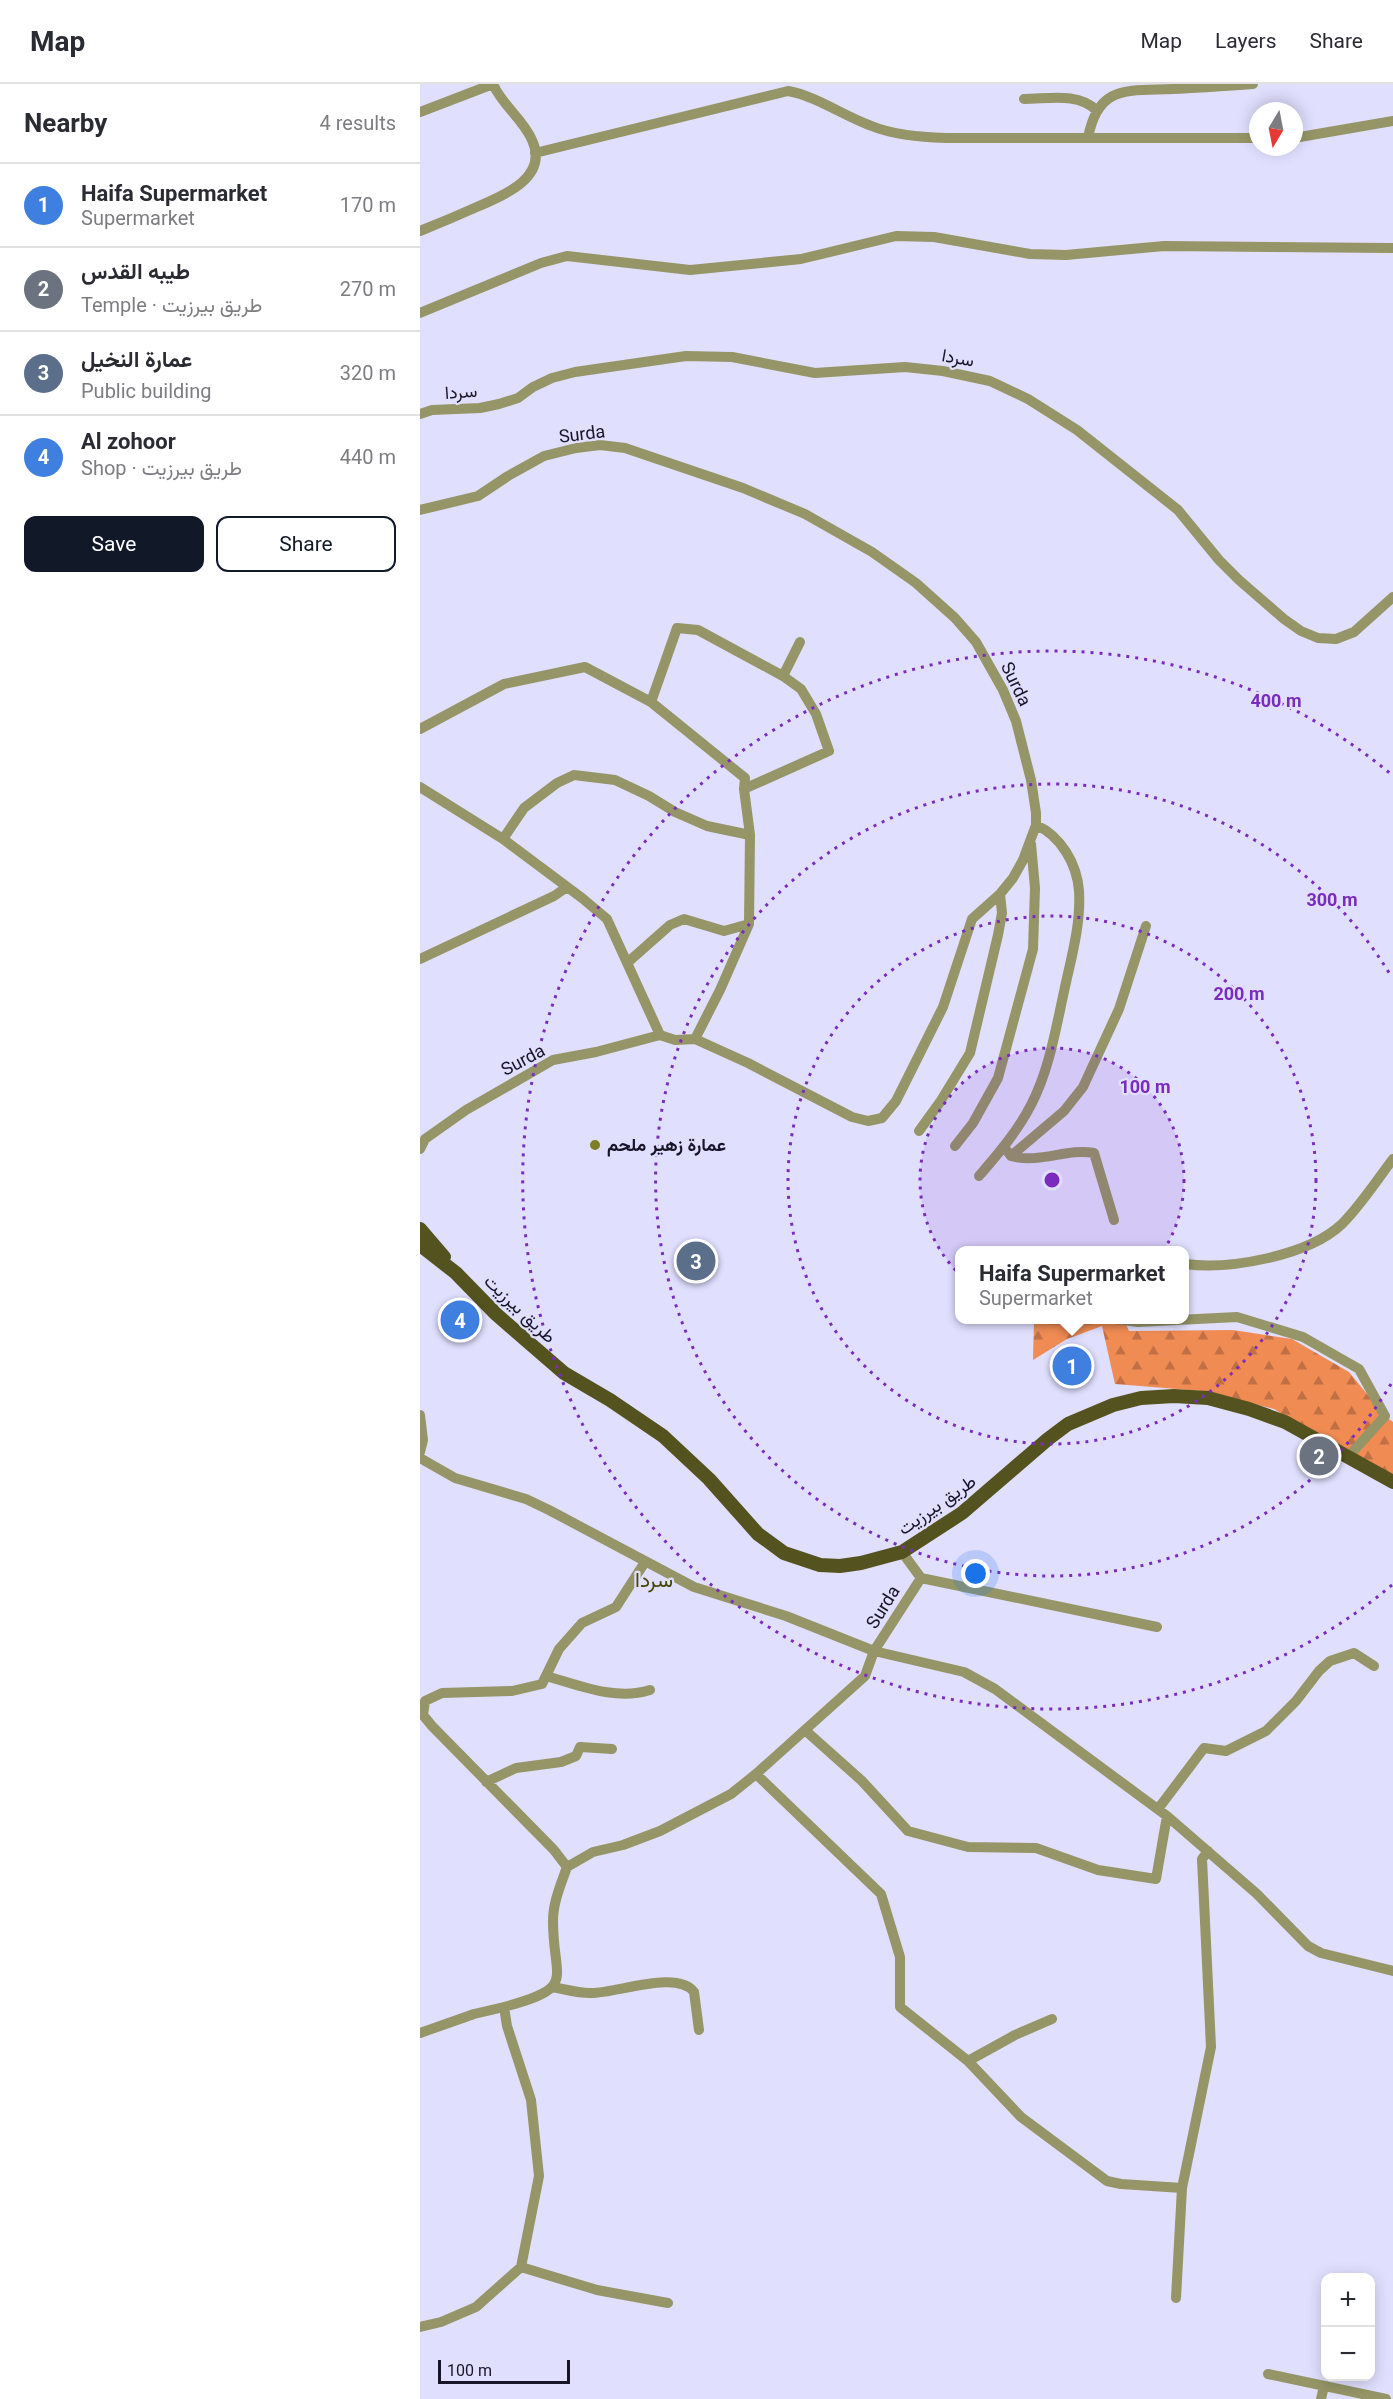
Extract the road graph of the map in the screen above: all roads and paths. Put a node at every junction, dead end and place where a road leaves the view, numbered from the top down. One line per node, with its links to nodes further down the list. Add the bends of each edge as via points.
1 (493, 84): 5 (street); 10 (street, via 529,135)
2 (1252, 84): 4 (street, via 1132,89 1112,96)
3 (1024, 99): 4 (street, via 1078,99)
4 (1096, 110): 8 (street)
5 (420, 112)
6 (1393, 121): 7 (street)
7 (1303, 137)
8 (1088, 138): 9 (street); 10 (street, via 946,138 890,133 788,92)
9 (1249, 138)
10 (535, 153): 11 (street, via 533,169 516,189)
11 (420, 231)
12 (1393, 248): 13 (street, via 1164,246 1066,255 1030,254 934,237 896,236 801,259 690,270 567,256)
13 (420, 313)
14 (420, 414): 16 (street, سردا, via 499,404 552,378 575,372 686,356 732,357 815,373 905,367 943,371 990,381 1077,430 1178,510 1239,580 1301,631 1318,638 1336,639 1354,632)
15 (420, 510): 23 (street, Surda, via 478,496 544,456 600,445 646,454 805,514 872,552 916,583 976,642 1016,721 1031,780)
16 (1393, 597)
17 (800, 642): 18 (street)
18 (783, 676): 19 (street, via 698,630 677,628); 22 (street, via 801,689 816,714 829,751)
19 (651, 702): 20 (street, via 585,667 504,684); 22 (street, via 745,778)
20 (420, 729)
21 (420, 787): 25 (street)
22 (744, 789): 24 (street)
23 (1036, 825): 26 (street, Surda); 38 (street, via 1048,831 1066,851 1074,868 1079,890 1077,932 1045,1073)
24 (750, 835): 25 (street, via 707,826 615,780 574,775 524,808); 29 (street)
25 (503, 839): 27 (street)
26 (1031, 840): 28 (street, Surda, via 1023,860); 36 (street, via 1035,888 1033,950 998,1078)
27 (567, 887): 31 (street); 32 (street, via 607,919)
28 (1000, 894): 34 (street, Surda, via 972,919 943,1007 896,1101 882,1118 868,1121 852,1117); 35 (street, via 998,935 970,1053)
29 (749, 924): 32 (street, via 724,931 684,919 670,925); 34 (street)
30 (1146, 926): 38 (street, via 1119,1009 1083,1087 1064,1111)
31 (420, 958)
32 (627, 963): 33 (street)
33 (660, 1035): 34 (street, Surda, via 675,1040); 37 (street, Surda, via 553,1060 466,1110 425,1139)
34 (695, 1039)
35 (919, 1131)
36 (955, 1146)
37 (420, 1149)
38 (1008, 1151): 40 (street); 41 (street, via 1024,1159 1082,1151 1094,1153)
39 (1393, 1159): 45 (street, via 1342,1223 1315,1242 1236,1265)
40 (979, 1176)
41 (1114, 1220)
42 (420, 1229): 46 (main road)
43 (420, 1245): 44 (main road)
44 (426, 1254): 46 (main road)
45 (1189, 1264)
46 (456, 1273): 53 (main road, طريق بيرزيت, via 564,1373 663,1436 709,1479 758,1534 784,1552 820,1565 840,1566)
47 (1189, 1319): 50 (street, via 1237,1317 1303,1337 1359,1369 1385,1416)
48 (420, 1415): 49 (street)
49 (420, 1452)
50 (1349, 1456): 52 (main road, طريق بيرزيت); 53 (main road, طريق بيرزيت, via 1285,1422 1250,1409 1208,1398 1141,1398 1068,1424 962,1513)
51 (420, 1458): 54 (street, via 455,1479 526,1499)
52 (1393, 1482)
53 (902, 1552): 55 (street, Surda)
54 (645, 1562): 57 (street, via 694,1587 786,1616); 59 (street, via 616,1607 582,1623 559,1649)
55 (921, 1578): 56 (street); 57 (street, Surda)
56 (1158, 1627)
57 (874, 1651): 61 (street, Surda, via 865,1676); 65 (street, via 964,1672 985,1683)
58 (1374, 1666): 65 (street, via 1354,1653 1330,1661 1266,1731 1226,1751 1204,1748)
59 (546, 1676): 60 (street, via 611,1694); 64 (street, via 542,1684 512,1691 441,1693 425,1701 423,1715)
60 (650, 1690)
61 (806, 1731): 63 (street, Surda); 65 (street, via 862,1781 908,1831 968,1847 1036,1848 1098,1870 1156,1879)
62 (612, 1749): 64 (street, via 580,1747 576,1756 516,1768)
63 (756, 1774): 67 (street, Surda, via 731,1794 660,1831 593,1852); 74 (street, via 880,1894 900,1957 900,2007)
64 (486, 1782): 67 (street)
65 (1163, 1812): 66 (street)
66 (1208, 1851): 68 (street, via 1308,1946 1321,1953); 75 (street, via 1202,1860 1211,2047)
67 (567, 1867): 69 (street, via 555,1902 557,1974)
68 (1393, 1971)
69 (552, 1987): 70 (street); 72 (street, via 590,1993 681,1983 694,1992)
70 (504, 2007): 73 (street); 76 (street, via 531,2100 538,2176)
71 (1052, 2019): 74 (street)
72 (699, 2030)
73 (420, 2034)
74 (968, 2061): 75 (street, via 1021,2117 1107,2181)
75 (1182, 2188): 77 (street)
76 (521, 2267): 78 (street, via 597,2290); 79 (street, via 476,2307)
77 (1176, 2298)
78 (668, 2303)
79 (420, 2327)
80 (1268, 2374): 81 (street)
81 (1324, 2386): 82 (street); 83 (street)
82 (1321, 2399)
83 (1386, 2399)

